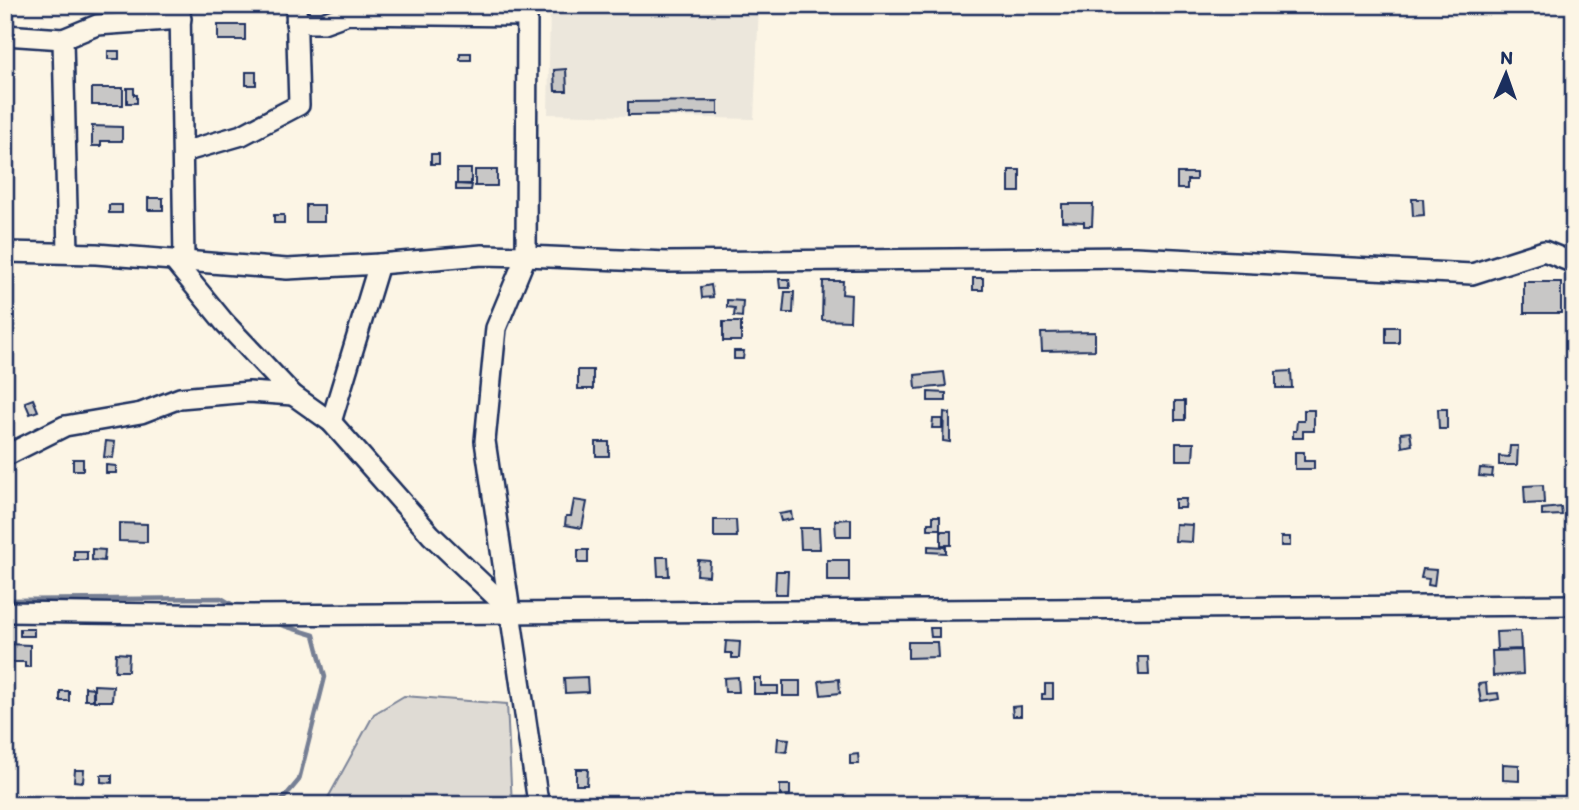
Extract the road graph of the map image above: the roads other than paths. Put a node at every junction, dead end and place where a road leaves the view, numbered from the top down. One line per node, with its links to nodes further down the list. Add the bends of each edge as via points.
1 (527, 11): 3 (street, via 348,14 323,23); 9 (street)
2 (181, 12): 5 (street, via 97,25); 6 (street)
3 (296, 14): 6 (street, via 299,105 242,135)
4 (5, 35): 5 (street)
5 (63, 39): 8 (street)
6 (183, 152): 10 (street)
7 (5, 252): 8 (street)
8 (68, 253): 10 (street)
9 (526, 256): 11 (street, via 667,262 1134,257 1472,274 1544,251); 12 (street); 18 (street, via 496,328 485,441)
10 (179, 261): 12 (street, via 287,269); 13 (street, via 224,322)
11 (1574, 262)
12 (379, 264): 14 (street)
13 (293, 396): 14 (street); 15 (street, via 249,392 180,398 141,413 65,426)
14 (331, 422): 18 (street, via 431,535)
15 (5, 456)
16 (1574, 605): 18 (street)
17 (5, 612): 18 (street)
18 (512, 612): 19 (street)
19 (541, 805)

